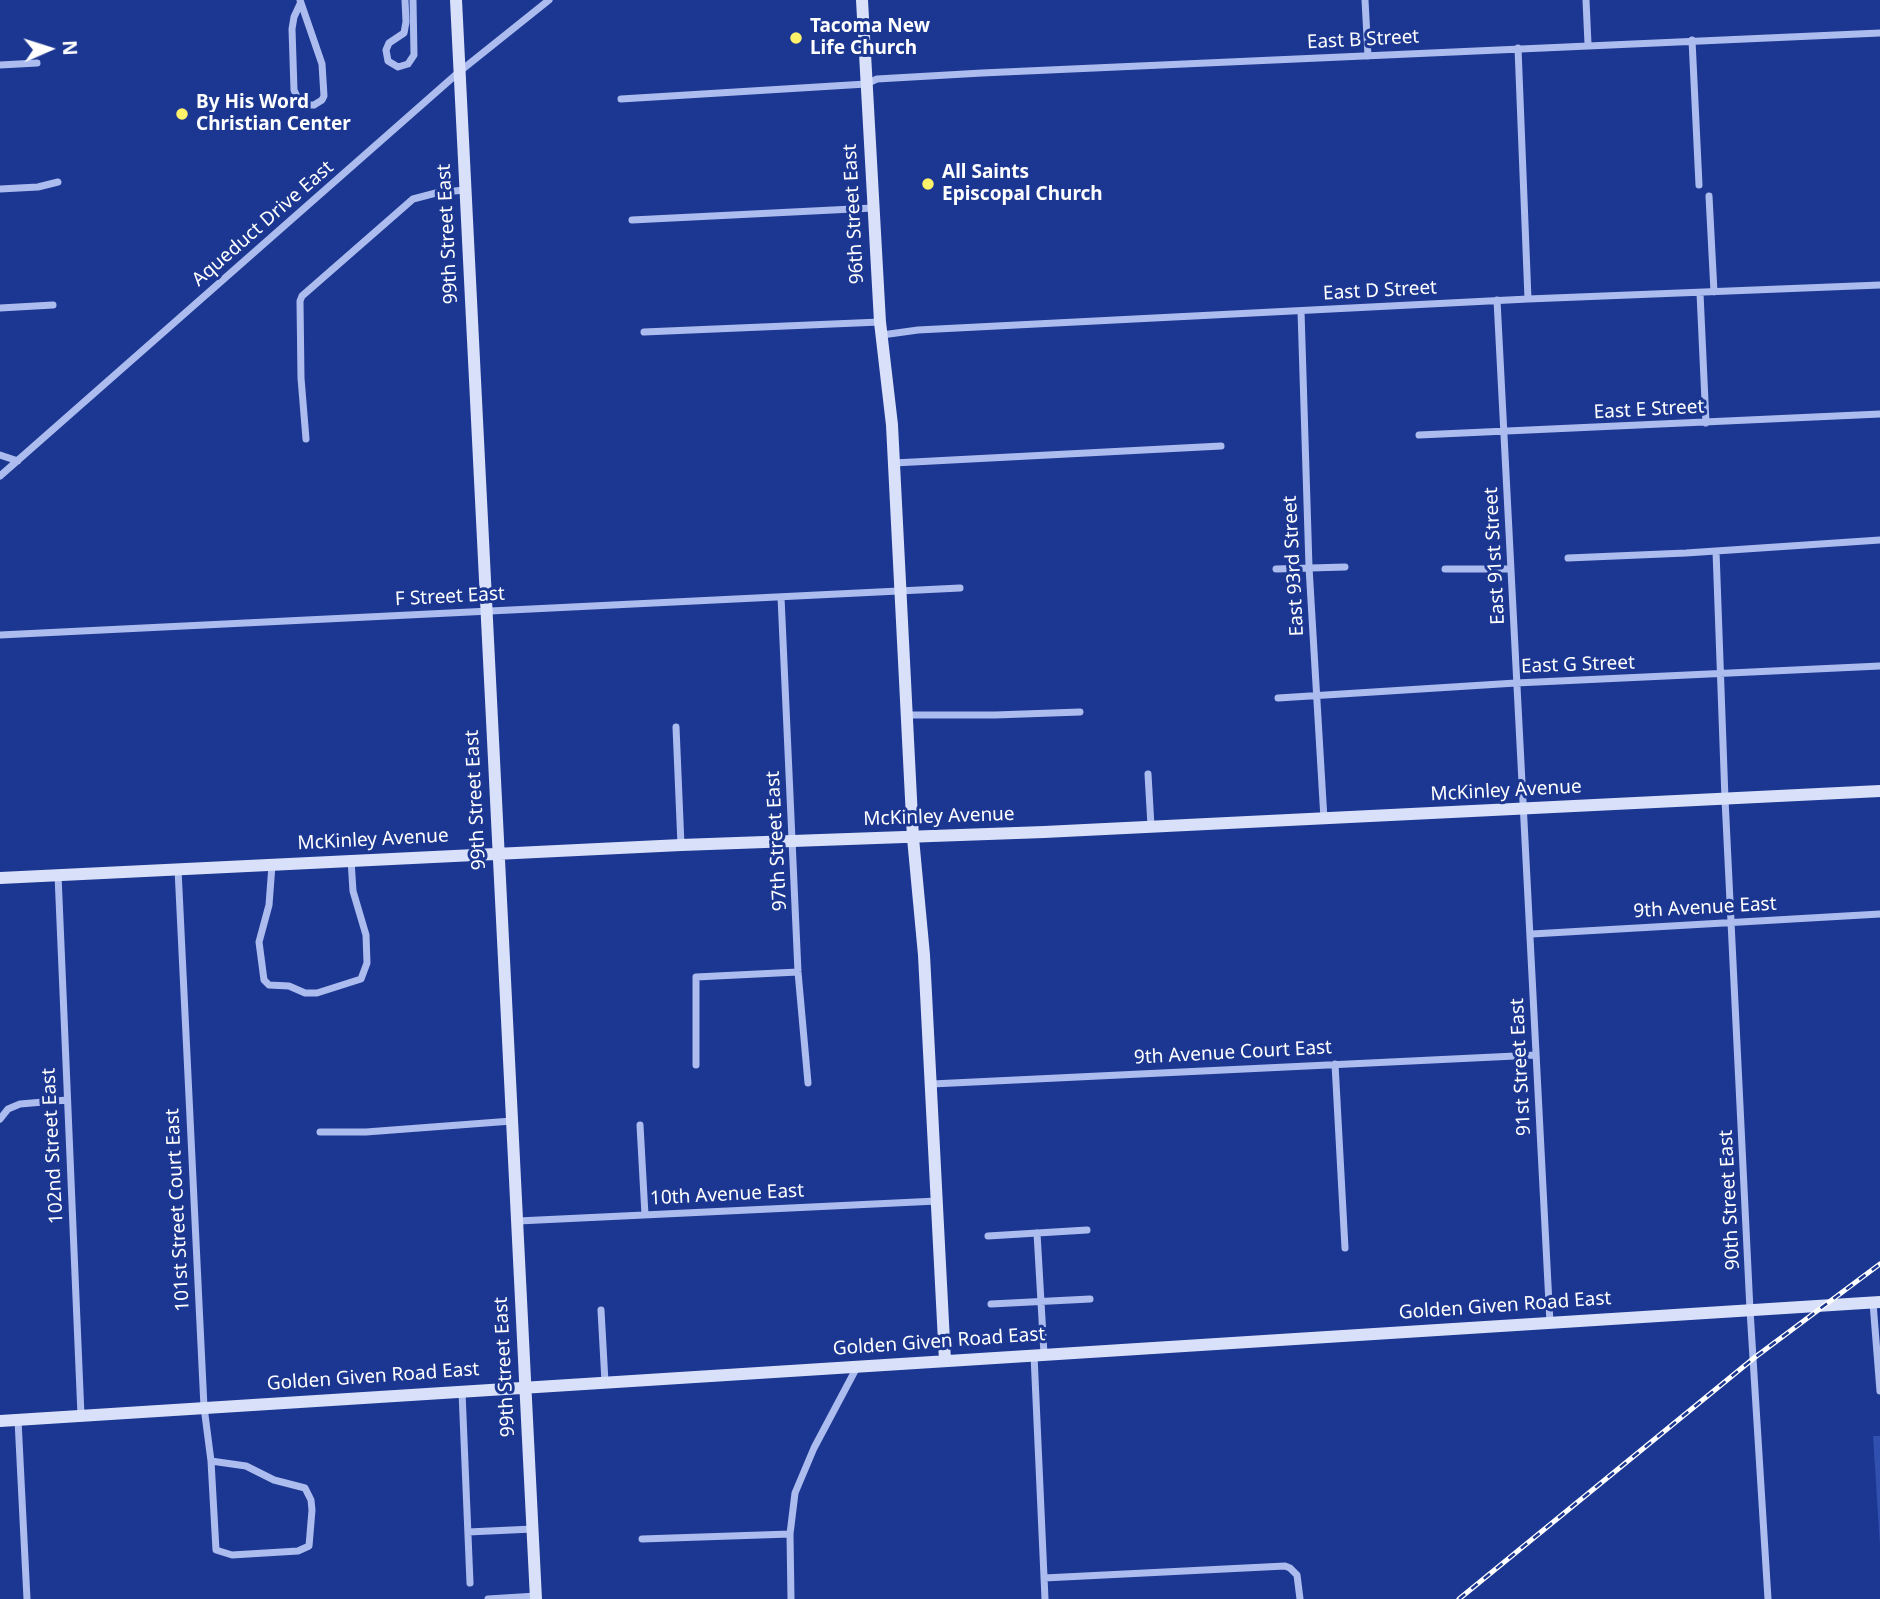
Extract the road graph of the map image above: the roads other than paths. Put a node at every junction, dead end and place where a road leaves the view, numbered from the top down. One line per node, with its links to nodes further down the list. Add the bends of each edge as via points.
1 (405, 0): 2 (street, via 404,33 386,50 388,61 398,67 408,64 414,55)
2 (413, 0)
3 (456, 0): 16 (street, 99th Street East)
4 (549, 0): 16 (street, Aqueduct Drive East)
5 (862, 0): 17 (street, 96th Street East)
6 (1365, 0): 13 (street)
7 (1586, 0): 11 (street)
8 (300, 2): 8 (street, via 322,64 324,96 314,105 304,105 294,90 292,29)
9 (1880, 33): 10 (street, East B Street)
10 (1692, 40): 11 (street, East B Street); 20 (street)
11 (1588, 44): 12 (street, East B Street)
12 (1518, 48): 13 (street, East B Street); 29 (street)
13 (1368, 56): 17 (street, East B Street, via 877,79)
14 (37, 63): 15 (street)
15 (0, 65)
16 (459, 72): 22 (street, 99th Street East); 43 (street, Aqueduct Drive East)
17 (866, 84): 18 (street, East B Street); 24 (street, 96th Street East)
18 (621, 99)
19 (58, 182): 21 (street)
20 (1699, 185)
21 (0, 190)
22 (464, 190): 40 (street, via 412,199 302,296); 57 (street, 99th Street East)
23 (1709, 196): 27 (street)
24 (873, 208): 25 (street); 34 (street, 96th Street East)
25 (632, 220)
26 (1880, 285): 27 (street, East D Street)
27 (1714, 292): 28 (street, East D Street)
28 (1700, 293): 29 (street, East D Street); 37 (street)
29 (1528, 299): 30 (street, East D Street)
30 (1497, 300): 33 (street, East D Street); 38 (street, East 91st Street)
31 (53, 305): 32 (street)
32 (0, 308)
33 (1301, 311): 34 (street, East D Street); 50 (street, East 93rd Street)
34 (881, 328): 35 (street, East D Street); 44 (street, 96th Street East)
35 (644, 332)
36 (1880, 415): 37 (street, East E Street)
37 (1706, 423): 38 (street, East E Street)
38 (1505, 432): 39 (street, East E Street); 53 (street, East 91st Street)
39 (1419, 435)
40 (306, 439)
41 (1221, 446): 44 (street)
42 (0, 455): 43 (street)
43 (18, 461): 45 (street, Aqueduct Drive East)
44 (894, 463): 55 (street, 96th Street East)
45 (0, 476)
46 (1880, 540): 47 (street)
47 (1716, 551): 48 (street); 60 (street, 90th Street East)
48 (1568, 558)
49 (1345, 567): 50 (street)
50 (1309, 568): 51 (street); 62 (street, East 93rd Street)
51 (1276, 569)
52 (1445, 569): 53 (street)
53 (1511, 569): 61 (street, East 91st Street)
54 (960, 588): 55 (street, F Street East)
55 (901, 591): 56 (street, F Street East); 65 (street, 96th Street East)
56 (781, 597): 57 (street, F Street East); 74 (street, 97th Street East)
57 (486, 610): 58 (street, F Street East); 76 (street, 99th Street East)
58 (0, 635)
59 (1880, 666): 60 (street, East G Street)
60 (1722, 675): 61 (street, East G Street); 69 (street, 90th Street East)
61 (1516, 683): 62 (street, East G Street); 70 (street, East 91st Street)
62 (1316, 695): 63 (street, East G Street); 71 (street, East 93rd Street)
63 (1278, 698)
64 (1080, 712): 65 (street)
65 (907, 715): 73 (street, 96th Street East)
66 (676, 727): 75 (street)
67 (1148, 774): 72 (street)
68 (1880, 791): 69 (street, McKinley Avenue)
69 (1725, 799): 70 (street, McKinley Avenue); 83 (street, 90th Street East)
70 (1524, 809): 71 (street, McKinley Avenue); 84 (street, 91st Street East)
71 (1324, 819): 72 (street, McKinley Avenue)
72 (1151, 826): 73 (street, McKinley Avenue)
73 (913, 838): 74 (street, McKinley Avenue); 90 (street, 96th Street East)
74 (793, 841): 75 (street, McKinley Avenue); 85 (street, 97th Street East)
75 (681, 845): 76 (street, McKinley Avenue)
76 (498, 853): 77 (street, McKinley Avenue); 93 (street, 99th Street East)
77 (351, 860): 78 (street, McKinley Avenue); 78 (street, via 367,963 361,979 317,993 269,985 264,980 259,942 269,905)
78 (272, 865): 79 (street, McKinley Avenue)
79 (178, 869): 80 (street, McKinley Avenue); 117 (street, 101st Street Court East)
80 (58, 876): 81 (street, McKinley Avenue); 91 (street, 102nd Street East)
81 (0, 878)
82 (1880, 914): 83 (street, 9th Avenue East)
83 (1732, 922): 84 (street, 9th Avenue East); 108 (street, 90th Street East)
84 (1532, 934): 86 (street, 91st Street East)
85 (798, 972): 88 (street, via 696,977); 89 (street, 97th Street East)
86 (1536, 1055): 87 (street, 9th Avenue Court East); 109 (street, 91st Street East)
87 (1335, 1064): 90 (street, 9th Avenue Court East); 102 (street)
88 (696, 1065)
89 (807, 1083)
90 (932, 1084): 96 (street, 96th Street East)
91 (67, 1100): 92 (street, via 20,1104); 118 (street, 102nd Street East)
92 (0, 1119)
93 (512, 1121): 95 (street); 98 (street, 99th Street East)
94 (640, 1125): 97 (street)
95 (320, 1132)
96 (937, 1200): 97 (street, 10th Avenue East); 111 (street)
97 (645, 1215): 98 (street, 10th Avenue East)
98 (518, 1221): 114 (street, 99th Street East)
99 (1087, 1230): 100 (street)
100 (1037, 1233): 101 (street); 104 (street)
101 (988, 1236)
102 (1345, 1248)
103 (1090, 1299): 104 (street)
104 (1041, 1301): 106 (street); 110 (street)
105 (1877, 1302): 108 (street, Golden Given Road East); 116 (street)
106 (992, 1304)
107 (601, 1310): 113 (street)
108 (1750, 1310): 109 (street, Golden Given Road East); 134 (street, 90th Street East)
109 (1550, 1323): 110 (street, Golden Given Road East)
110 (1039, 1354): 111 (street, Golden Given Road East); 126 (street)
111 (946, 1361): 112 (street, Golden Given Road East)
112 (858, 1367): 113 (street, Golden Given Road East); 124 (street, via 805,1468 795,1493)
113 (605, 1382): 114 (street, Golden Given Road East)
114 (526, 1387): 115 (street, Golden Given Road East); 122 (street, 99th Street East)
115 (462, 1391): 117 (street, Golden Given Road East); 123 (street)
116 (1880, 1391)
117 (204, 1407): 118 (street, Golden Given Road East); 121 (street, 101st Street Court East)
118 (81, 1415): 119 (street, Golden Given Road East)
119 (18, 1420): 120 (street, Golden Given Road East); 129 (street)
120 (0, 1421)
121 (211, 1461): 121 (street, 101st Street Court East, via 246,1466 305,1488 312,1510 309,1546 298,1551 232,1555 216,1550)
122 (533, 1529): 123 (street); 128 (street, 99th Street East)
123 (468, 1532): 127 (street)
124 (790, 1534): 125 (street); 131 (street)
125 (642, 1539)
126 (1044, 1578): 132 (street); 133 (street, via 1285,1566 1297,1575)
127 (470, 1583)
128 (536, 1598): 130 (street)
129 (27, 1599)
130 (488, 1599)
131 (791, 1599)
132 (1045, 1599)
133 (1300, 1599)
134 (1768, 1599)

